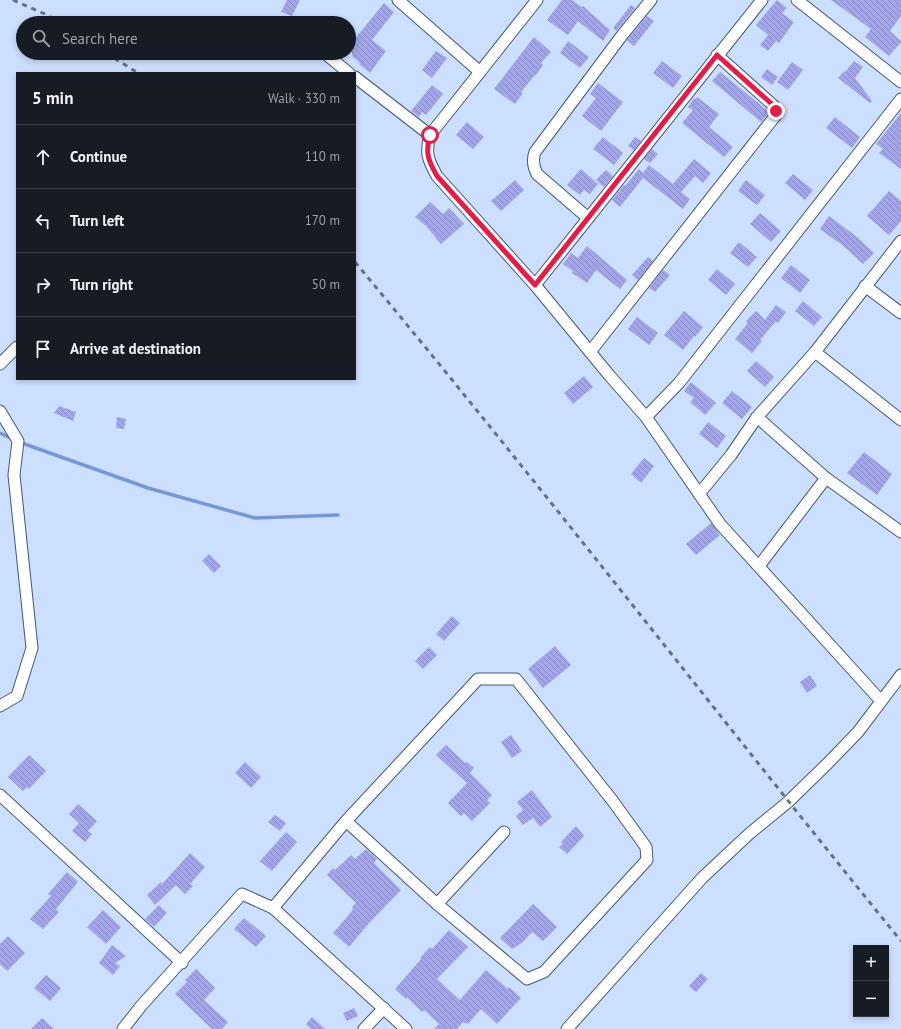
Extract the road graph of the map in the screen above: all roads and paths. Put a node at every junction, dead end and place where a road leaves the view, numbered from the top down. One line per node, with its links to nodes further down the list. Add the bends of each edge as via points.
1 (537, 0): 9 (street)
2 (651, 0): 14 (street, via 533,157 537,174)
3 (762, 0): 6 (street)
4 (798, 0): 11 (street)
5 (401, 1): 9 (street)
6 (717, 55): 14 (street); 20 (street, via 774,106 776,115)
7 (333, 60): 8 (street)
8 (348, 72)
9 (480, 72): 13 (street)
10 (356, 79): 13 (street)
11 (901, 82)
12 (901, 99): 24 (street, via 679,383)
13 (430, 135): 16 (street, via 428,159 437,176)
14 (588, 218): 16 (street)
15 (901, 241): 17 (street)
16 (535, 285): 20 (street)
17 (865, 286): 18 (street); 21 (street)
18 (901, 313)
19 (16, 348): 22 (street)
20 (590, 352): 24 (street)
21 (815, 352): 25 (street); 26 (street)
22 (0, 364)
23 (0, 410): 33 (street, via 18,441 14,476 32,648 17,696)
24 (646, 417): 28 (street)
25 (757, 417): 27 (street); 28 (street, via 731,455)
26 (901, 420)
27 (826, 478): 29 (street); 30 (street)
28 (699, 494): 30 (street, via 720,524)
29 (901, 532)
30 (759, 566): 32 (street)
31 (901, 675): 32 (street)
32 (881, 701): 44 (street, via 858,732 828,763 702,878)
33 (0, 706)
34 (0, 795): 39 (street)
35 (346, 821): 37 (street); 37 (street, via 478,679 516,679 646,847 647,860 544,972 527,979); 38 (street)
36 (504, 832): 37 (street)
37 (437, 904)
38 (273, 908): 39 (street, via 242,894); 40 (street)
39 (182, 962): 41 (street)
40 (384, 1008): 42 (street); 43 (street)
41 (123, 1029)
42 (364, 1029)
43 (406, 1029)
44 (567, 1029)

